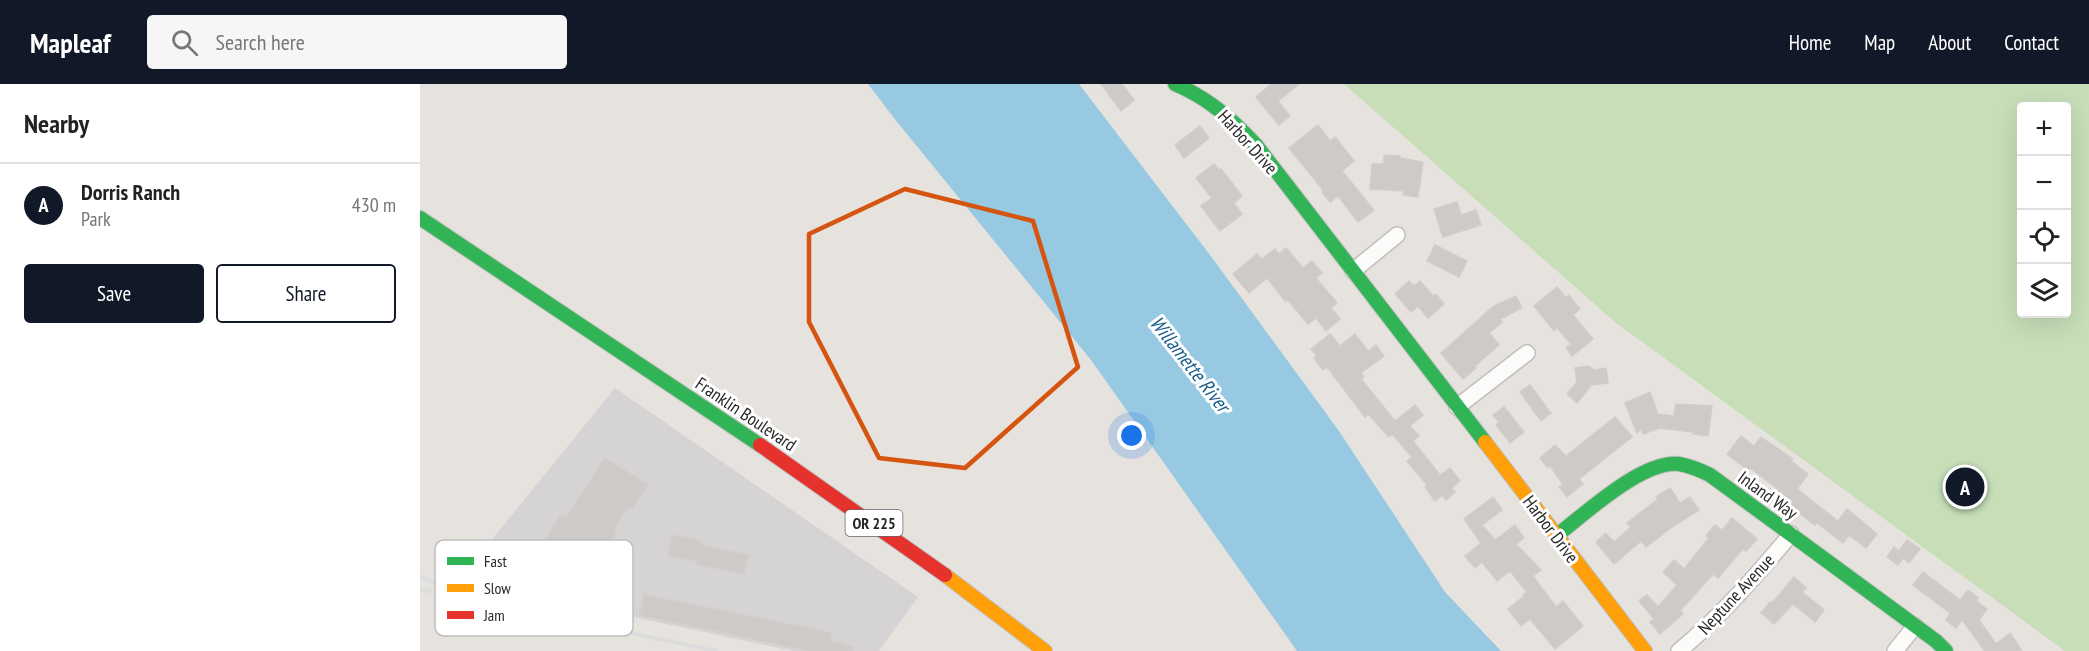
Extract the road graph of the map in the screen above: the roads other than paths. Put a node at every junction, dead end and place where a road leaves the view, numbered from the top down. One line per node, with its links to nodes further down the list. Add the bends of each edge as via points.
1 (1175, 84): 4 (street, Harbor Drive, via 1230,116)
2 (420, 218): 10 (street, Franklin Boulevard / OR 225, via 831,491)
3 (1397, 235): 4 (street)
4 (1353, 271): 6 (street, Harbor Drive)
5 (1527, 352): 6 (street)
6 (1457, 407): 8 (street, Harbor Drive)
7 (1791, 534): 8 (street, Inland Way, via 1710,475 1677,464 1654,467 1634,477); 9 (street, Inland Way); 12 (street, Neptune Avenue, via 1748,585)
8 (1556, 537): 11 (street, Harbor Drive)
9 (1915, 626): 13 (street); 14 (street, Inland Way)
10 (1045, 651)
11 (1645, 651)
12 (1679, 651)
13 (1895, 651)
14 (1946, 651)

